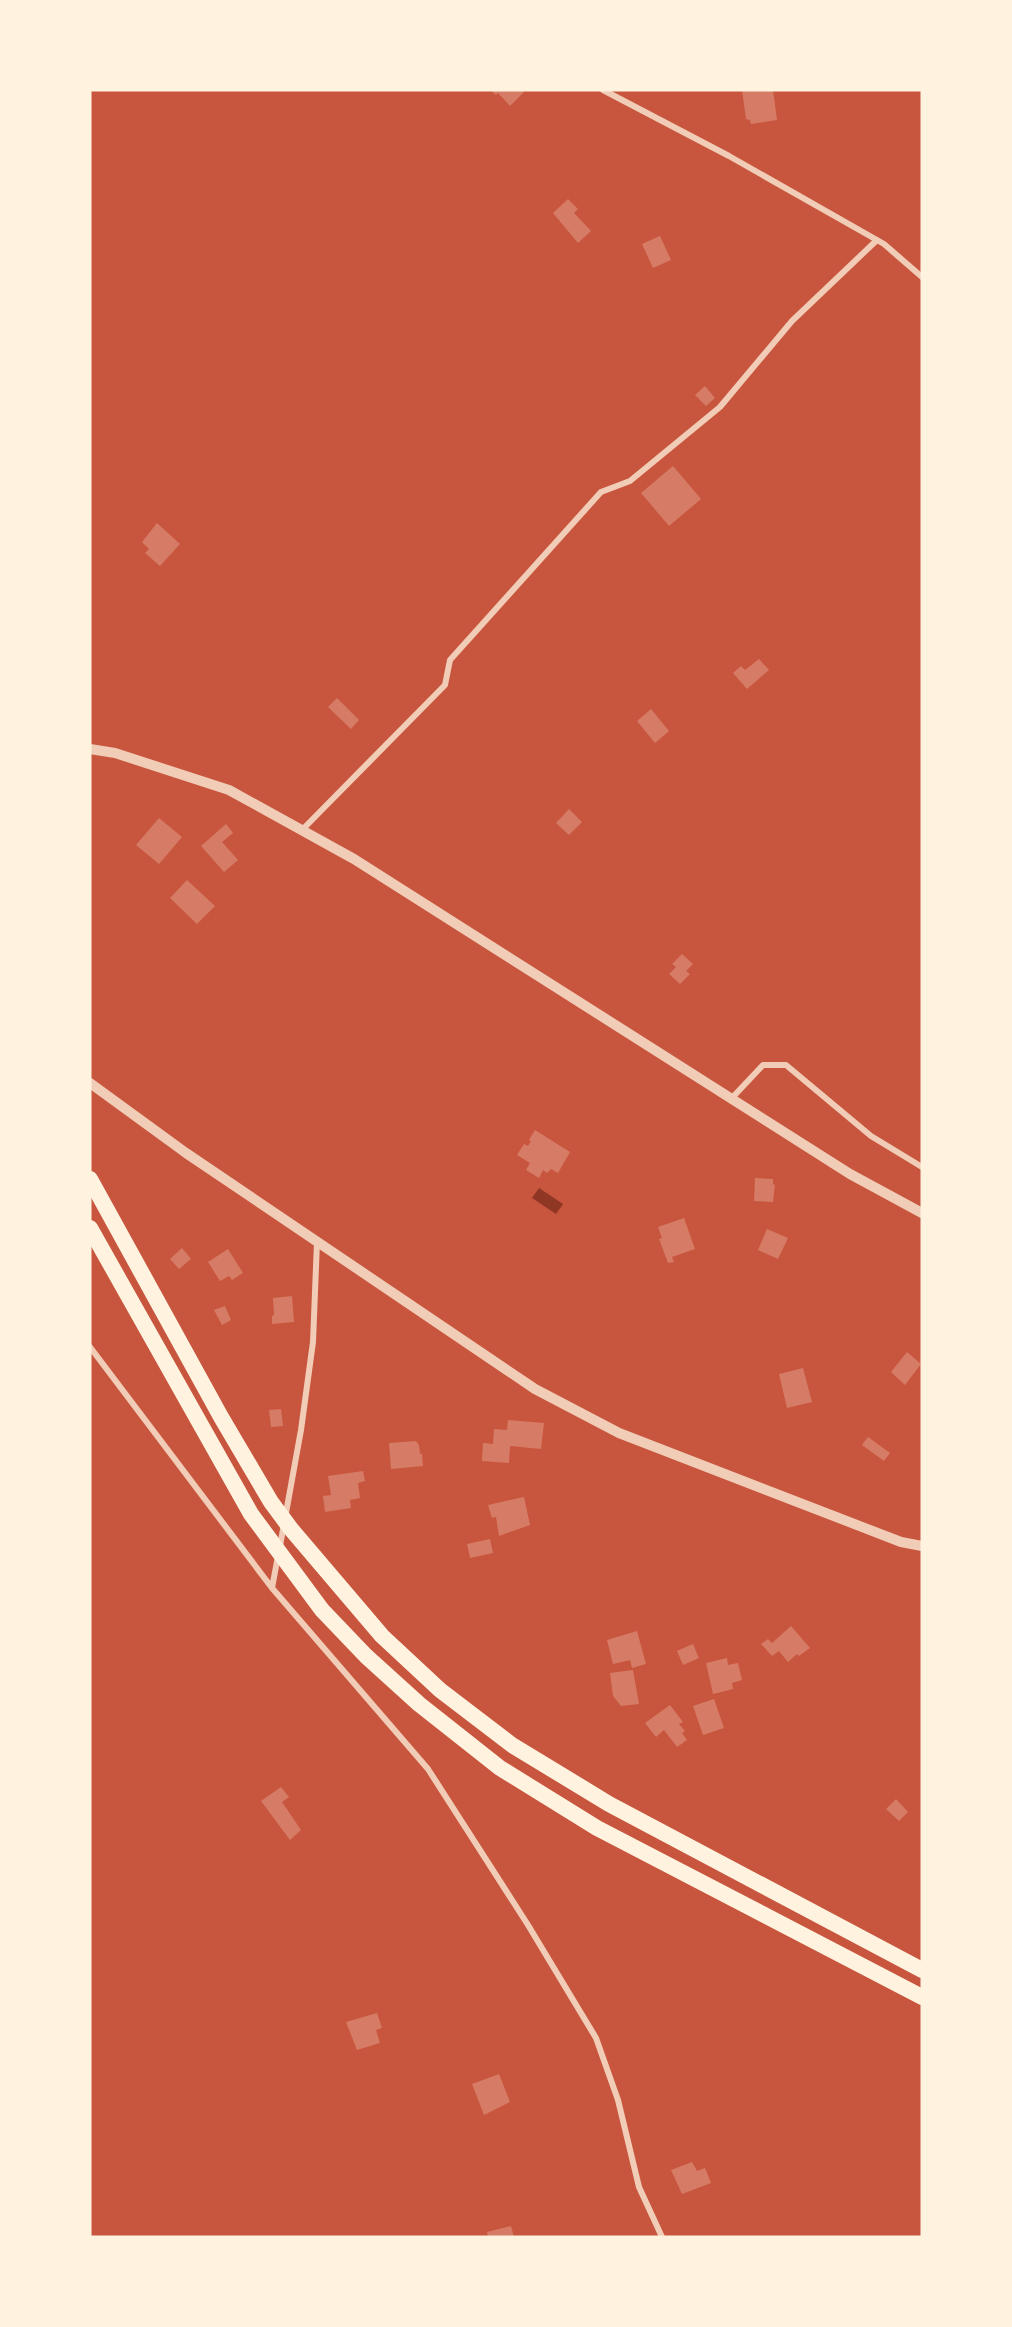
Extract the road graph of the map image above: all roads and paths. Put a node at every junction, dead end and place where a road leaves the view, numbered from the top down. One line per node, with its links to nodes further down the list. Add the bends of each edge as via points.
1 (603, 90): 2 (street)
2 (876, 240): 3 (street); 5 (street, via 792,321 720,407 630,481 601,492 450,660 445,685)
3 (922, 277)
4 (90, 749): 5 (street, via 116,753 229,790)
5 (302, 830): 7 (street, via 354,859)
6 (90, 1083): 12 (street)
7 (731, 1099): 8 (street, via 763,1065 786,1065 871,1136); 10 (street, via 850,1174)
8 (922, 1167)
9 (90, 1179): 16 (highway, via 271,1502 382,1636 440,1690 512,1745 609,1804)
10 (922, 1213)
11 (90, 1228): 17 (highway, via 251,1514 330,1618 366,1656 500,1768 597,1828)
12 (317, 1242): 14 (street, via 535,1389 619,1433 901,1542); 15 (street, via 313,1342)
13 (90, 1347): 15 (street)
14 (922, 1546)
15 (272, 1588): 18 (street, via 428,1769 597,2038 618,2100 639,2187)
16 (922, 1970)
17 (922, 1997)
18 (662, 2237)

